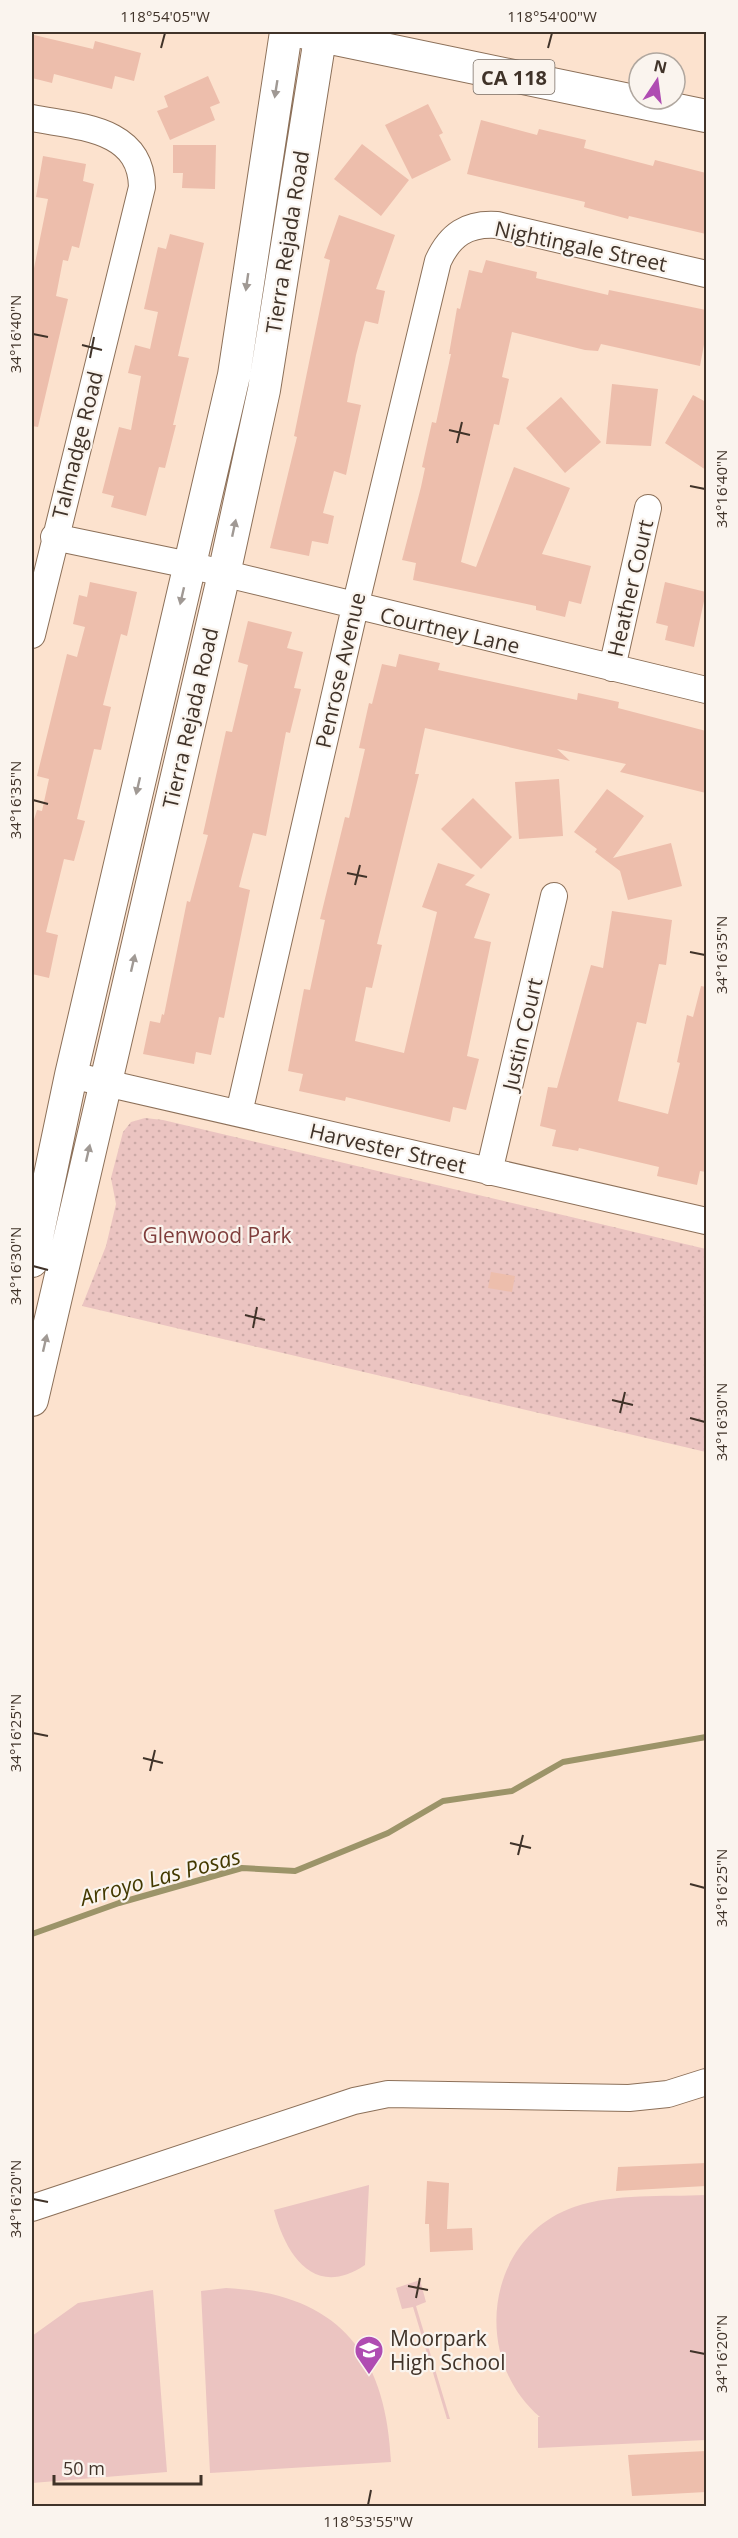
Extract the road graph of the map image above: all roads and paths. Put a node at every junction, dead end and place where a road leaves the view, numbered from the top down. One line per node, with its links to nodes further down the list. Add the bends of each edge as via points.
1 (286, 32): 9 (main road, Tierra Rejada Road, one-way to 9, via 234,375)
2 (314, 33): 3 (main road, CA 118); 10 (main road, Tierra Rejada Road, one-way to 2, via 264,390 313,74)
3 (706, 116)
4 (32, 118): 8 (street, Talmadge Road, via 114,136 128,148 142,178)
5 (457, 234): 6 (street, Nightingale Street, via 480,224 497,225); 11 (street, Penrose Avenue, via 438,261)
6 (706, 274)
7 (648, 508): 13 (street, Heather Court)
8 (54, 537): 9 (street, Courtney Lane); 12 (street, Talmadge Road)
9 (189, 565): 10 (street, Courtney Lane); 16 (main road, Tierra Rejada Road, one-way to 16)
10 (224, 574): 11 (street, Courtney Lane); 17 (main road, Tierra Rejada Road, one-way to 10)
11 (354, 607): 13 (street, Courtney Lane); 18 (street, Penrose Avenue)
12 (32, 635)
13 (612, 668): 14 (street, Courtney Lane)
14 (706, 690)
15 (554, 896): 19 (street, Justin Court)
16 (71, 1075): 17 (street, Harvester Street); 21 (main road, Tierra Rejada Road)
17 (105, 1082): 18 (street, Harvester Street); 22 (main road, Tierra Rejada Road, one-way to 17)
18 (239, 1113): 19 (street, Harvester Street)
19 (489, 1172): 20 (street, Harvester Street)
20 (706, 1221)
21 (32, 1262)
22 (32, 1400)
23 (706, 2082): 24 (street, via 668,2094 629,2098 388,2094 354,2101)
24 (32, 2208)

